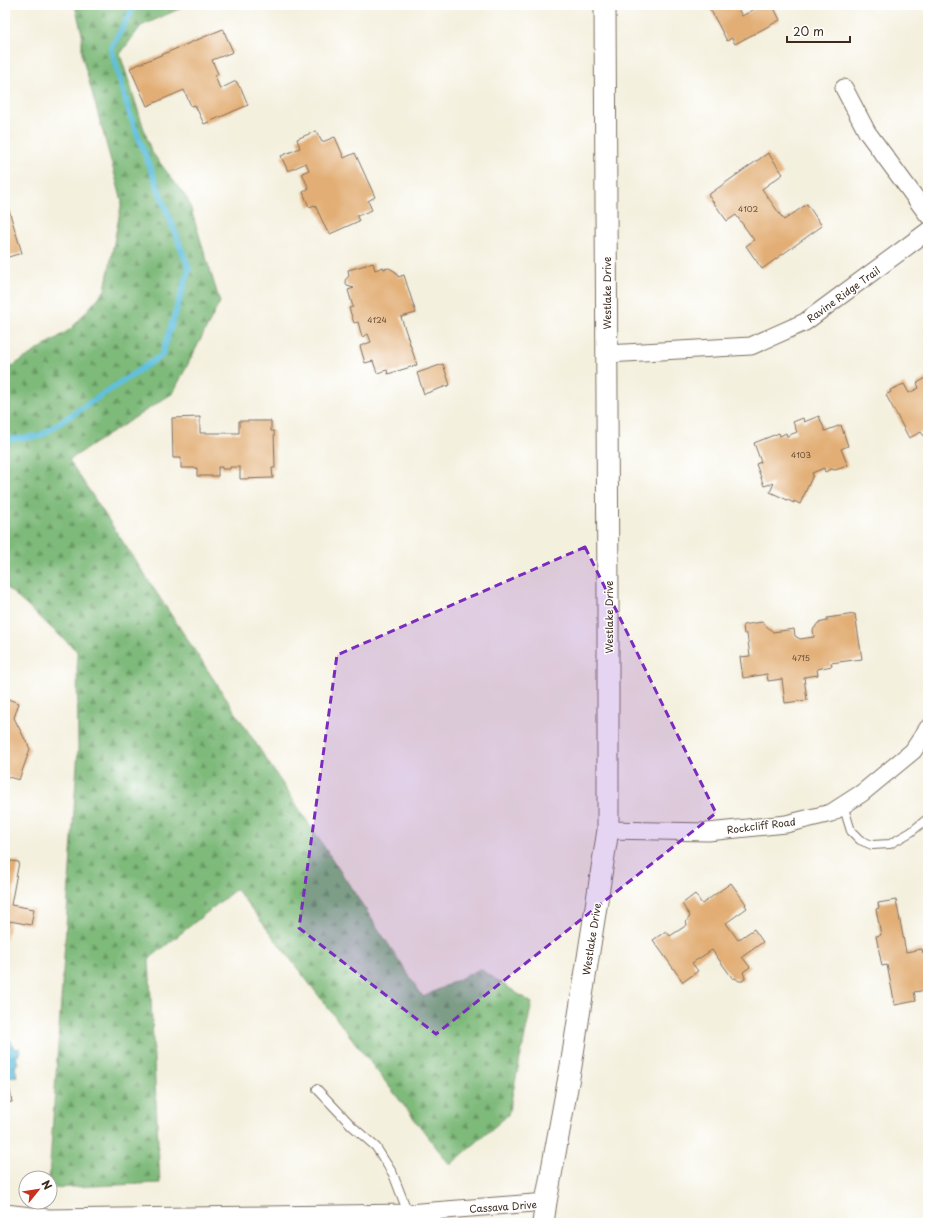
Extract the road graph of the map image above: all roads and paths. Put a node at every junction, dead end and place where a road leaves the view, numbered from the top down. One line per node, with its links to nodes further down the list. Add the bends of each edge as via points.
1 (605, 5): 5 (street, Westlake Drive)
2 (844, 88): 3 (street, via 867,132)
3 (928, 215)
4 (928, 230): 5 (street, Ravine Ridge Trail, via 805,322 751,346)
5 (607, 354): 9 (street, Westlake Drive)
6 (928, 728): 7 (street, Rockcliff Road, via 913,751 862,793)
7 (843, 805): 8 (lane, via 851,831 860,840 872,845 890,844); 9 (street, Rockcliff Road, via 831,813 786,824 708,832)
8 (928, 818)
9 (608, 830): 11 (street, Westlake Drive, via 571,1066)
10 (317, 1089): 13 (lane, via 376,1147 393,1174)
11 (546, 1202): 13 (street, Cassava Drive); 14 (street, Westlake Drive)
12 (5, 1213): 13 (street, Cassava Drive, via 48,1218)
13 (408, 1213)
14 (543, 1223)

